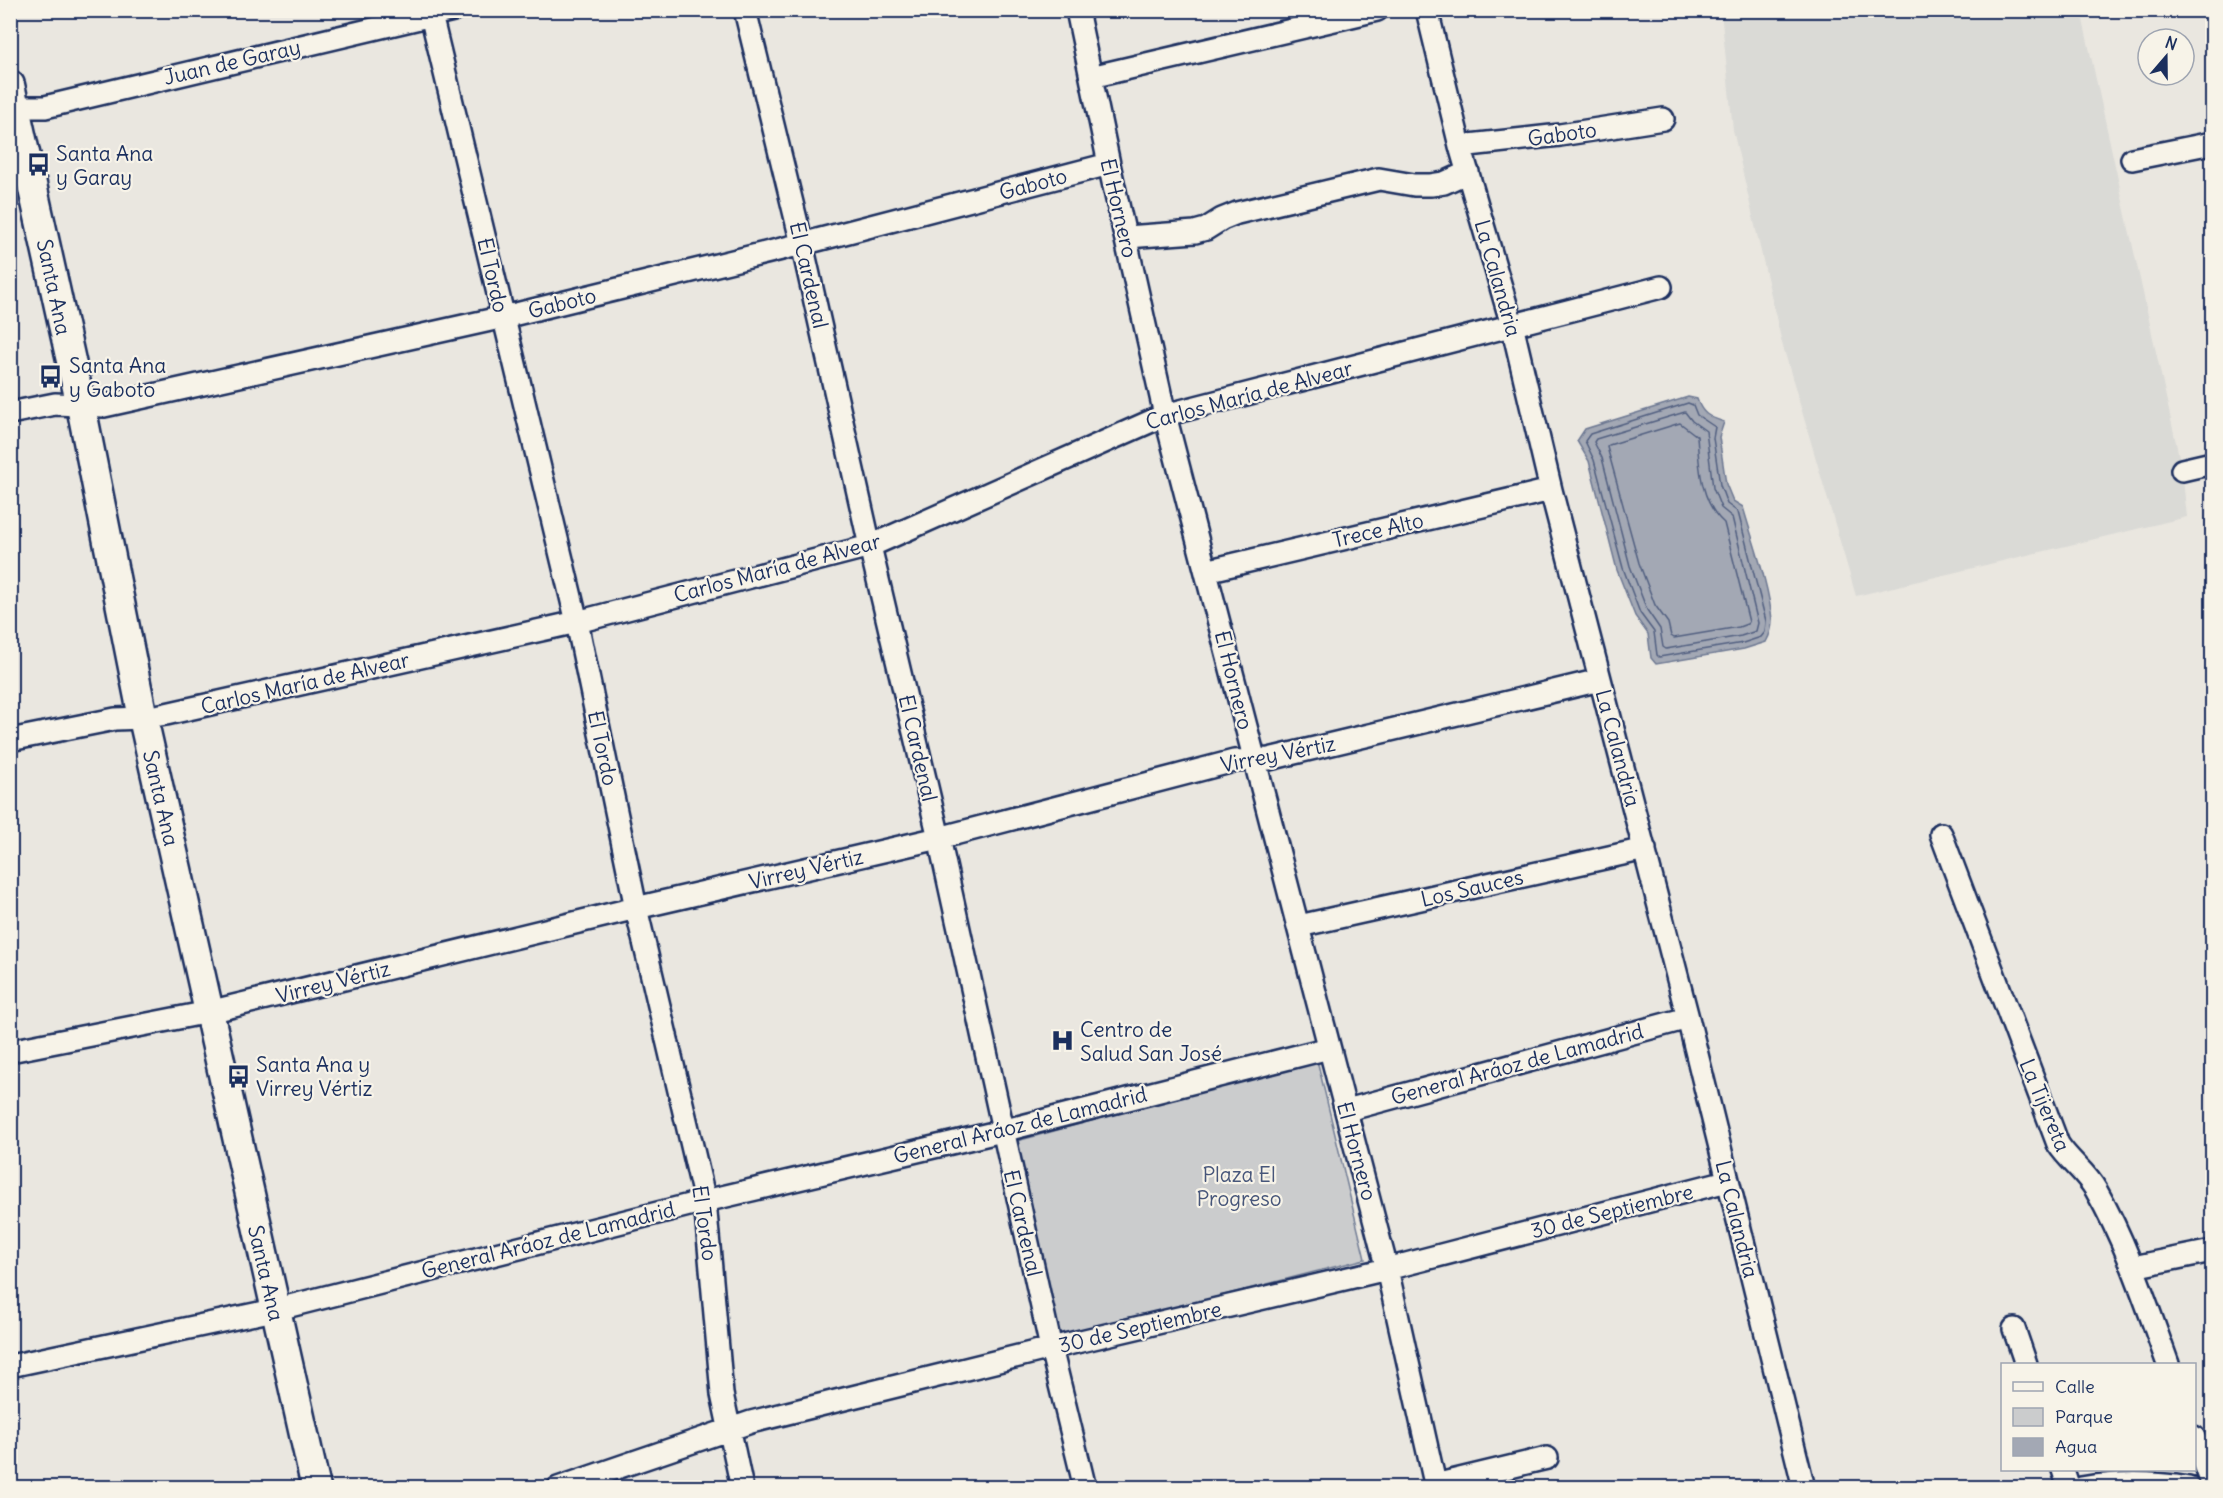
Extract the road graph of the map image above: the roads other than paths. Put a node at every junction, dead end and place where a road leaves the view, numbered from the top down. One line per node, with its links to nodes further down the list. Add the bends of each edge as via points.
1 (745, 10): 15 (street, El Cardenal)
2 (1077, 10): 6 (street, El Hornero)
3 (1377, 10): 6 (street)
4 (1427, 10): 10 (street, La Calandria)
5 (444, 12): 7 (street, Juan de Garay, via 45,107); 17 (street, El Tordo)
6 (1091, 77): 12 (street, El Hornero)
7 (12, 100): 19 (street, Santa Ana)
8 (1663, 119): 10 (street, Gaboto)
9 (2212, 143): 11 (street)
10 (1460, 146): 13 (street, La Calandria)
11 (2132, 159)
12 (1109, 164): 14 (street, El Hornero); 15 (street, Gaboto)
13 (1468, 172): 14 (street, via 1431,185 1379,179 1237,213 1195,232); 18 (street, La Calandria)
14 (1126, 237): 21 (street, El Hornero)
15 (802, 244): 17 (street, Gaboto); 25 (street, El Cardenal)
16 (1661, 287): 18 (street, Carlos María de Alvear)
17 (504, 317): 19 (street, Gaboto, via 104,406); 27 (street, El Tordo)
18 (1512, 325): 21 (street, Carlos María de Alvear); 24 (street, La Calandria)
19 (81, 406): 20 (street, Gaboto, via 55,404); 29 (street, Santa Ana)
20 (10, 413)
21 (1165, 415): 25 (street, Carlos María de Alvear); 26 (street, El Hornero)
22 (2212, 463): 23 (street)
23 (2182, 470)
24 (1551, 490): 26 (street, Trece Alto); 28 (street, La Calandria)
25 (870, 546): 27 (street, Carlos María de Alvear); 33 (street, El Cardenal)
26 (1206, 571): 31 (street, El Hornero)
27 (577, 622): 29 (street, Carlos María de Alvear); 35 (street, El Tordo)
28 (1600, 680): 31 (street, Virrey Vértiz, via 1269,759); 34 (street, La Calandria)
29 (143, 718): 30 (street, Carlos María de Alvear, via 115,719); 37 (street, Santa Ana)
30 (10, 740)
31 (1254, 759): 33 (street, Virrey Vértiz); 36 (street, El Hornero)
32 (1941, 834): 46 (street, La Tijereta, via 2058,1144 2096,1189)
33 (939, 838): 35 (street, Virrey Vértiz); 42 (street, El Cardenal)
34 (1645, 849): 36 (street, Los Sauces); 38 (street, La Calandria)
35 (636, 908): 37 (street, Virrey Vértiz); 44 (street, El Tordo)
36 (1299, 926): 39 (street, El Hornero)
37 (209, 1012): 40 (street, Virrey Vértiz); 48 (street, Santa Ana)
38 (1688, 1018): 41 (street, General Aráoz de Lamadrid); 43 (street, La Calandria)
39 (1329, 1048): 41 (street, El Hornero); 42 (street, General Aráoz de Lamadrid)
40 (10, 1051)
41 (1347, 1110): 47 (street, El Hornero)
42 (1002, 1131): 44 (street, General Aráoz de Lamadrid); 50 (street, El Cardenal)
43 (1727, 1181): 47 (street, 30 de Septiembre); 64 (street, La Calandria)
44 (705, 1201): 48 (street, General Aráoz de Lamadrid); 54 (street, El Tordo, via 722,1394)
45 (2212, 1251): 46 (street)
46 (2133, 1267): 52 (street, La Tijereta)
47 (1387, 1269): 50 (street, 30 de Septiembre); 58 (street, El Hornero)
48 (274, 1310): 53 (street, General Aráoz de Lamadrid); 60 (street, Santa Ana)
49 (2014, 1329): 51 (street)
50 (1051, 1348): 54 (street, 30 de Septiembre); 63 (street, El Cardenal)
51 (2025, 1363)
52 (2167, 1363)
53 (10, 1366)
54 (729, 1428): 61 (street, 30 de Septiembre); 62 (street, El Tordo)
55 (2196, 1442): 59 (street)
56 (1547, 1458): 58 (street)
57 (2063, 1471): 65 (street)
58 (1436, 1486)
59 (2212, 1486)
60 (316, 1488)
61 (558, 1488)
62 (742, 1488)
63 (1085, 1488)
64 (1804, 1488)
65 (2069, 1488)
66 (2080, 1488): 67 (street, via 2124,1483)
67 (2189, 1488)

